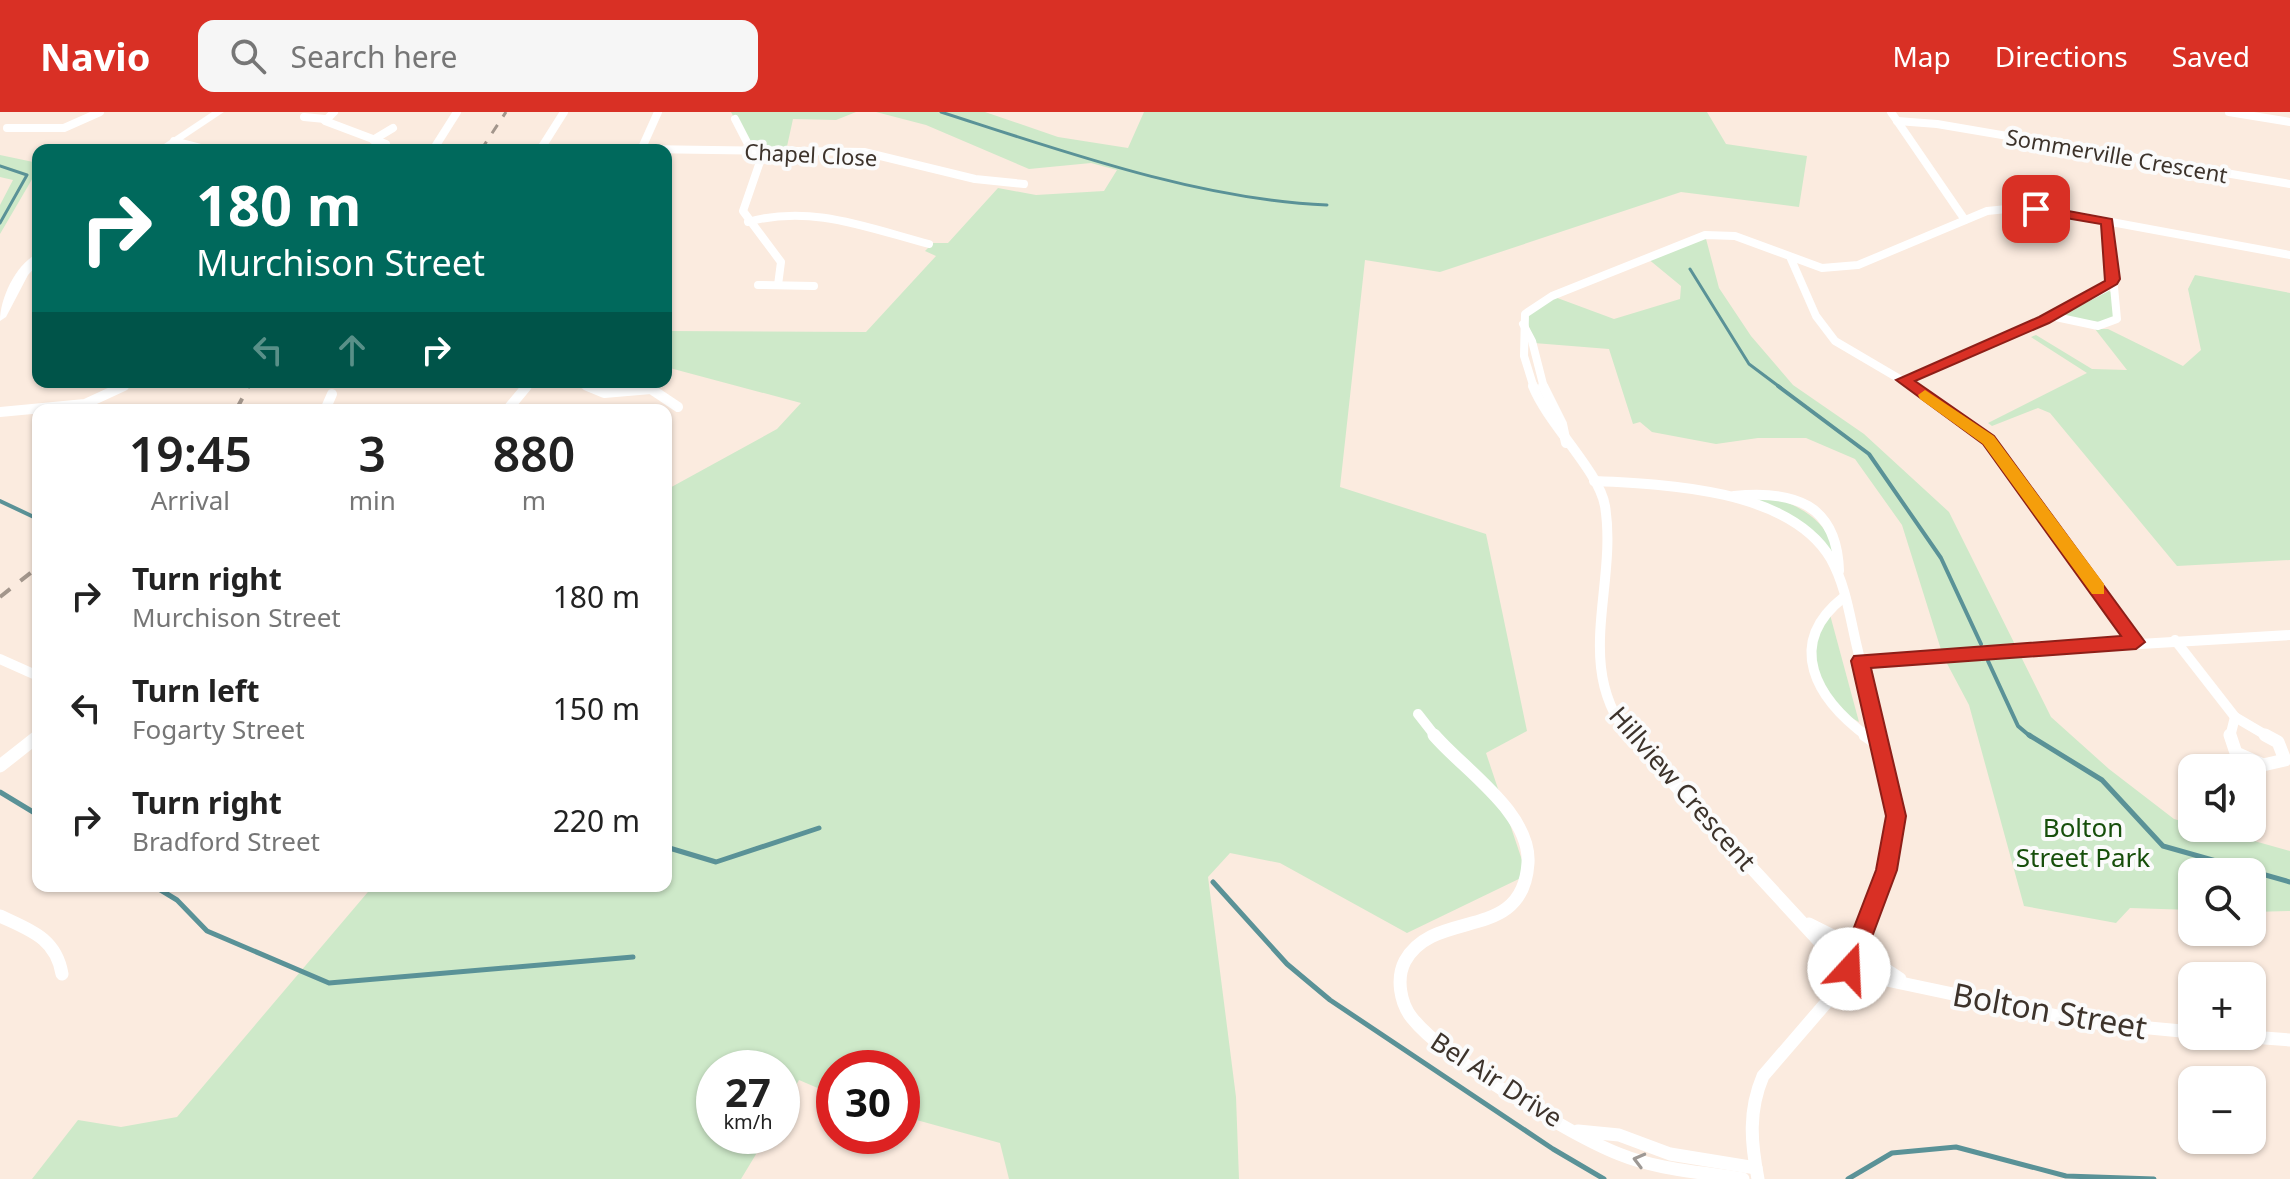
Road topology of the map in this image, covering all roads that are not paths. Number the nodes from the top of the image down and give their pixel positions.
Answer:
1 (100, 112) edge
2 (219, 112) edge
3 (334, 112) edge
4 (457, 112) edge
5 (564, 112) edge
6 (658, 112) edge
7 (1891, 112) edge
8 (2229, 112) edge
9 (304, 117) dead end
10 (325, 119) junction
11 (735, 119) dead end
12 (1897, 121) junction
13 (2290, 122) edge
14 (7, 128) dead end
15 (393, 128) dead end
16 (373, 140) junction
17 (174, 141) junction
18 (169, 144) edge
19 (186, 144) edge
20 (386, 144) dead end
21 (437, 144) edge
22 (544, 144) edge
23 (644, 144) edge
24 (672, 149) edge
25 (751, 150) junction
26 (764, 150) junction
27 (1021, 170) dead end
28 (1011, 181) junction
29 (1024, 184) dead end
30 (2290, 184) edge
31 (1965, 220) junction
32 (748, 222) junction
33 (2108, 222) junction
34 (929, 244) dead end
35 (2290, 255) edge
36 (1791, 259) junction
37 (32, 264) edge
38 (2113, 279) junction
39 (758, 285) dead end
40 (778, 285) junction
41 (814, 286) dead end
42 (2051, 316) junction
43 (0, 317) edge
44 (1904, 380) junction
45 (123, 388) edge
46 (525, 388) edge
47 (588, 388) edge
48 (332, 394) dead end
49 (99, 404) edge
50 (328, 404) edge
51 (512, 404) edge
52 (678, 407) dead end
53 (32, 410) edge
54 (0, 412) edge
55 (1594, 481) junction
56 (1731, 497) junction
57 (1839, 572) junction
58 (1844, 597) junction
59 (2290, 635) edge
60 (2175, 640) junction
61 (2136, 642) junction
62 (0, 659) edge
63 (1860, 661) junction
64 (32, 673) edge
65 (1418, 714) dead end
66 (2235, 717) junction
67 (32, 741) edge
68 (1881, 746) junction
69 (0, 766) edge
70 (0, 916) edge
71 (1802, 920) junction
72 (1856, 949) junction
73 (1849, 969) junction
74 (62, 974) dead end
75 (1908, 983) junction
76 (2178, 1031) edge
77 (2266, 1038) edge
78 (2290, 1040) edge
79 (1578, 1131) junction
80 (1757, 1173) edge
81 (1743, 1179) edge

1 - 14 street
2 - 17 street
3 - 10 street
4 - 21 street
5 - 22 street
6 - 23 street
7 - 12 street
8 - 13 street
9 - 10 street
10 - 16 street
11 - 25 street
12 - 30 street, Sommerville Crescent
12 - 31 street
15 - 16 street
16 - 20 street
17 - 18 street
17 - 19 street
24 - 25 street, Chapel Close
25 - 26 street, Chapel Close
26 - 28 street, Chapel Close
26 - 32 street
27 - 28 street
28 - 29 street, Chapel Close
31 - 33 street, Hillview Crescent
31 - 36 street, Hillview Crescent
32 - 34 street
32 - 40 street
33 - 35 street, Hillview Crescent
33 - 38 street
36 - 44 street
36 - 55 street, Hillview Crescent
37 - 43 street
38 - 42 street
38 - 42 street
39 - 40 street
40 - 41 street
42 - 44 street
44 - 61 street
45 - 49 street
46 - 51 street
47 - 52 street
48 - 50 street
53 - 54 street
55 - 56 street
55 - 71 street, Hillview Crescent
56 - 57 street
56 - 57 street
57 - 58 street
58 - 63 street
58 - 68 street
59 - 60 street
60 - 61 street
60 - 66 street
61 - 63 street
62 - 64 street
63 - 68 street
65 - 79 street, Bel Air Drive
66 - 66 street
67 - 69 street
68 - 72 street
70 - 74 street
71 - 72 street, Hillview Crescent
71 - 73 street, Hillview Crescent
72 - 73 street
72 - 75 street, Bolton Street
73 - 75 street, Bolton Street
73 - 80 street
75 - 76 street, Bolton Street
77 - 78 street
79 - 80 street, Bel Air Drive
81 -> 79 street, Bel Air Drive

